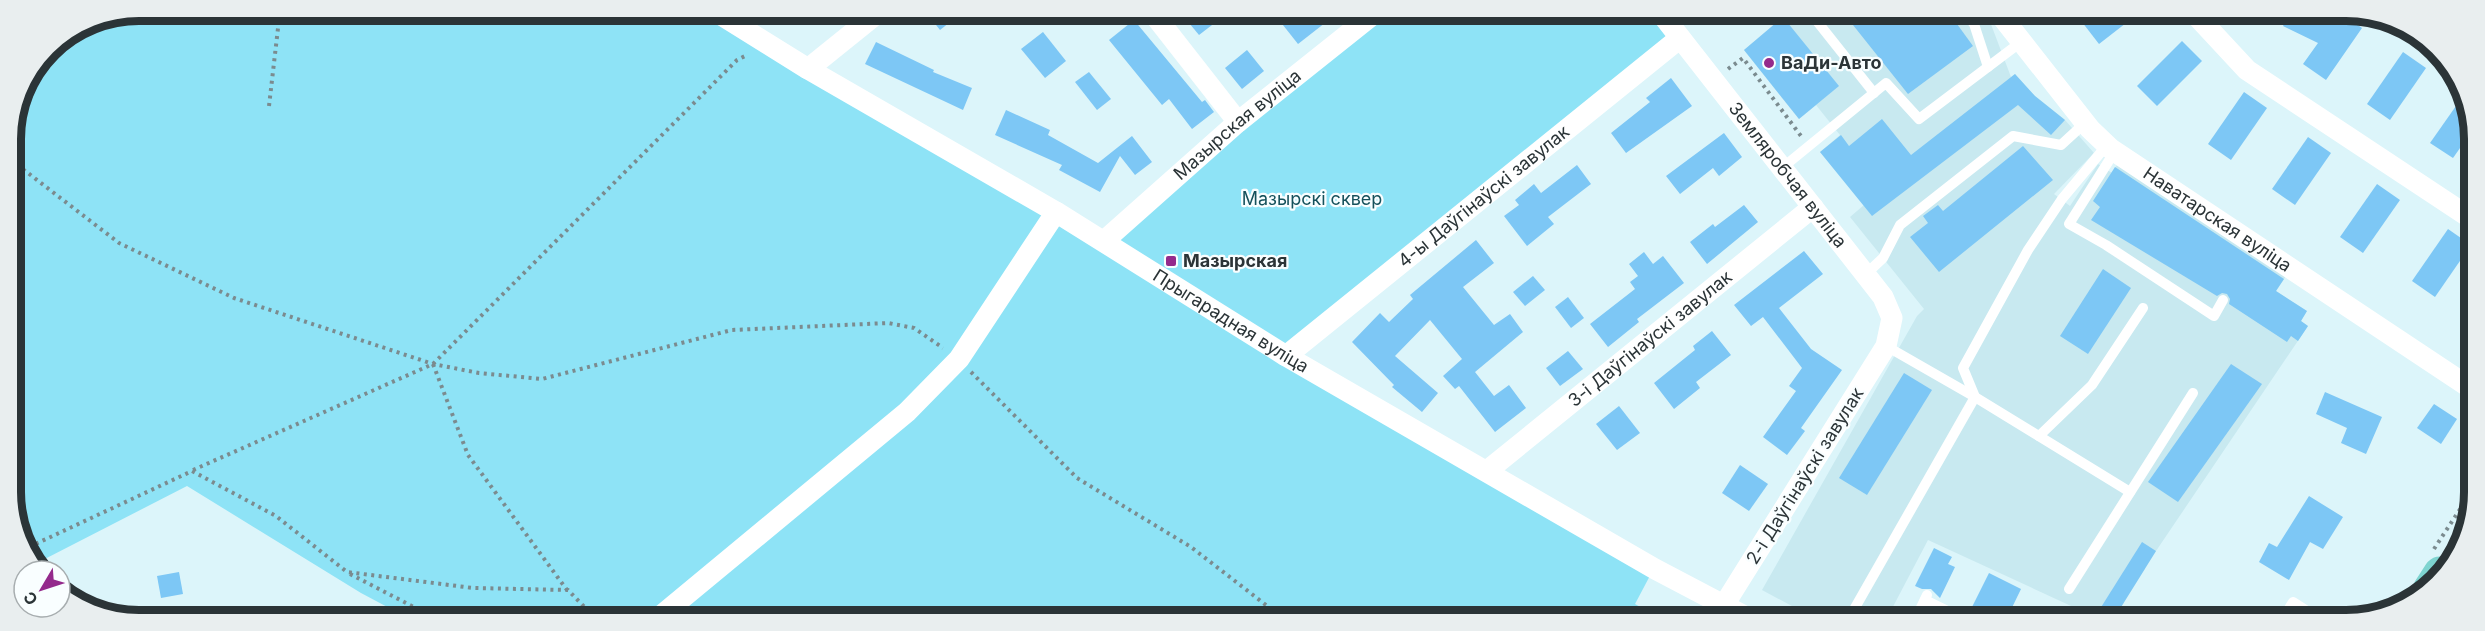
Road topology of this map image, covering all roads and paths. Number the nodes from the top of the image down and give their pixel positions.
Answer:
1 (279, 21) edge
2 (731, 21) edge
3 (868, 21) edge
4 (1159, 21) edge
5 (1365, 21) edge
6 (1667, 21) edge
7 (1817, 21) edge
8 (1972, 21) edge
9 (2005, 21) edge
10 (2201, 21) edge
11 (1680, 38) junction
12 (2022, 42) junction
13 (770, 46) junction
14 (1988, 67) junction
15 (808, 69) junction
16 (1722, 75) dead end
17 (1874, 93) junction
18 (268, 106) dead end
19 (1238, 122) junction
20 (2085, 123) junction
21 (1809, 146) junction
22 (2111, 148) junction
23 (21, 168) edge
24 (1782, 168) junction
25 (1813, 207) junction
26 (1056, 212) junction
27 (2464, 214) edge
28 (1104, 241) junction
29 (1866, 274) junction
30 (2223, 300) dead end
31 (2143, 308) dead end
32 (1886, 346) junction
33 (1286, 356) junction
34 (959, 359) junction
35 (433, 364) junction
36 (2464, 384) edge
37 (2193, 393) dead end
38 (1975, 397) junction
39 (2039, 436) junction
40 (192, 471) junction
41 (1487, 471) junction
42 (2130, 492) junction
43 (34, 545) edge
44 (347, 572) junction
45 (2069, 589) dead end
46 (567, 590) junction
47 (1724, 605) junction
48 (420, 610) edge
49 (587, 610) edge
50 (667, 610) edge
51 (1272, 610) edge
52 (1733, 610) edge
53 (1854, 610) edge
54 (1920, 610) edge
55 (1949, 610) edge
56 (2288, 610) edge
57 (2305, 610) edge

1 - 18 path
2 - 13 street, Прыгарадная вуліца
3 - 15 street
4 - 19 street
5 - 19 street, Мазырская вуліца
6 - 11 street, Земляробчая вуліца
7 - 17 lane
8 - 14 lane
9 - 12 street, Наватарская вуліца
10 - 27 street
11 - 24 street, Земляробчая вуліца
11 - 33 street, 4-ы Даўгінаўскі завулак
12 - 14 lane
12 - 20 street, Наватарская вуліца
13 - 15 street, Прыгарадная вуліца
13 - 35 path
14 - 17 lane
15 - 26 street, Прыгарадная вуліца
16 - 21 path
17 - 21 lane
19 - 28 street, Мазырская вуліца
20 - 22 street, Наватарская вуліца
20 - 29 lane
21 - 24 lane
22 - 30 lane
22 - 36 street, Наватарская вуліца
22 - 38 lane
23 - 35 path
24 - 25 street, Земляробчая вуліца
25 - 29 street, Земляробчая вуліца
25 - 41 street, 3-і Даўгінаўскі завулак
26 - 28 street, Прыгарадная вуліца
26 - 34 street
28 - 33 street, Прыгарадная вуліца
29 - 32 street, Земляробчая вуліца
31 - 39 lane
32 - 38 lane
32 - 47 street, 2-і Даўгінаўскі завулак
33 - 41 street, Прыгарадная вуліца
34 - 35 path
34 - 50 street
34 - 51 path
35 - 40 path
35 - 46 path
37 - 42 lane
38 - 39 lane
38 - 53 lane
39 - 42 lane
40 - 43 path
40 - 44 path
41 - 47 street, Прыгарадная вуліца
42 - 45 lane
44 - 46 path
44 - 48 path
46 - 49 path
47 - 52 street, Прыгарадная вуліца
54 - 55 lane
56 - 57 lane

